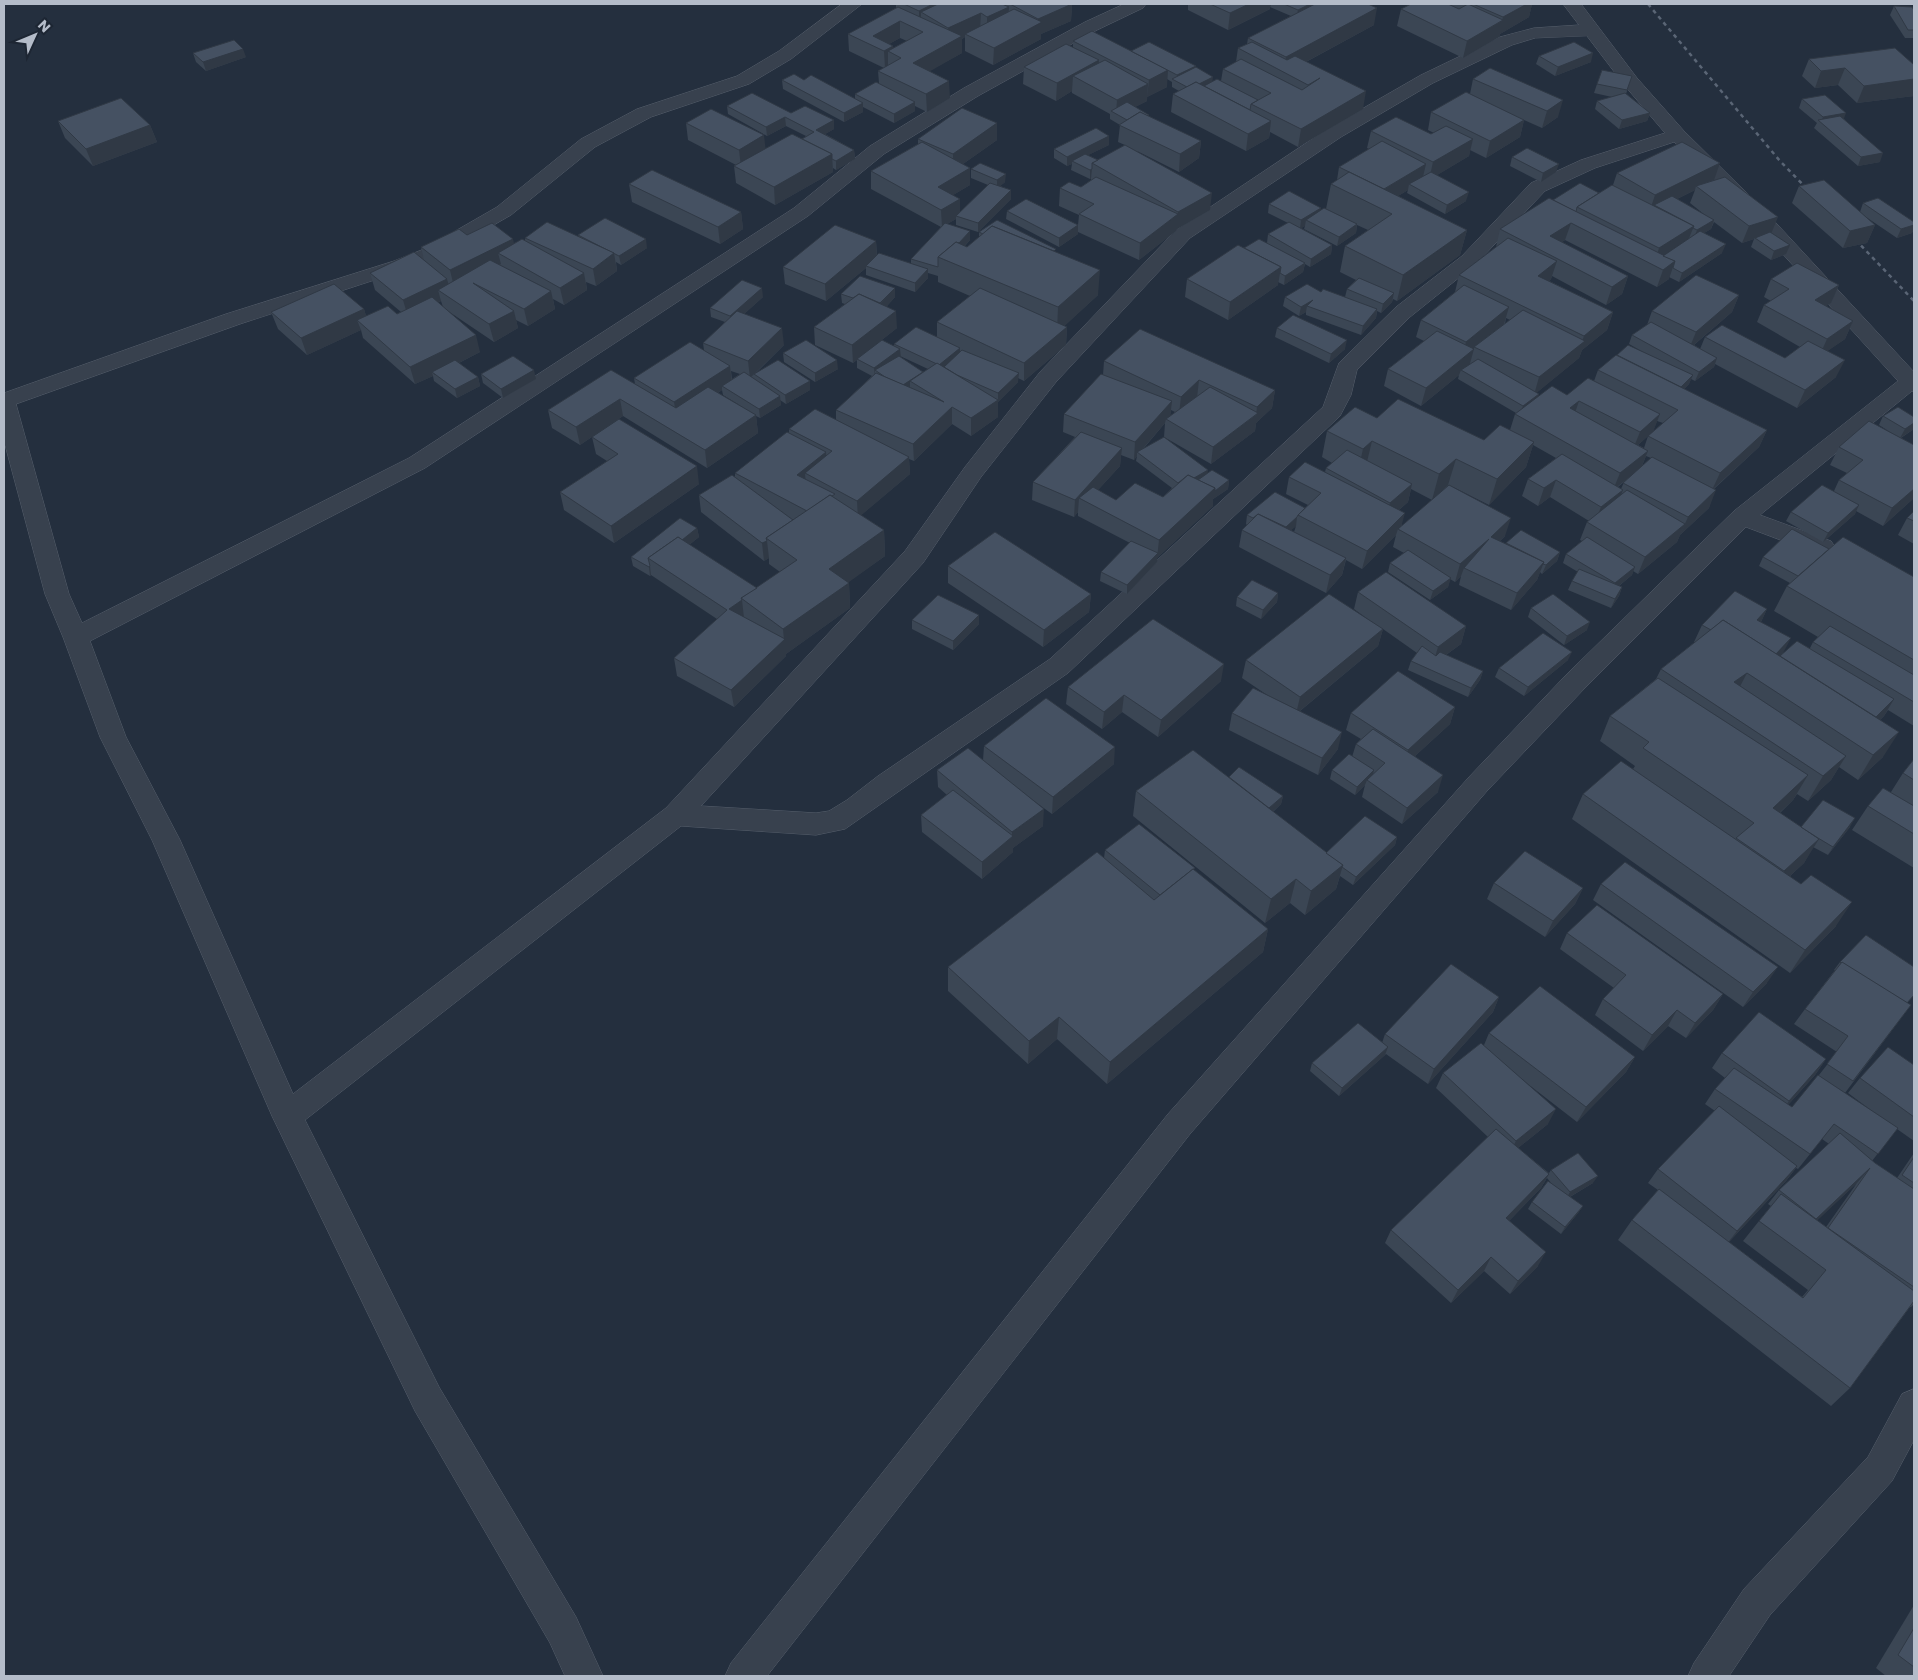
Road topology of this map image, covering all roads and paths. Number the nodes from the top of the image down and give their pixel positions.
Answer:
1 (1137, 4) edge
2 (1572, 4) edge
3 (837, 9) edge
4 (1592, 30) junction
5 (1677, 135) junction
6 (1913, 383) edge
7 (4, 401) edge
8 (1742, 517) junction
9 (1840, 554) edge
10 (76, 637) junction
11 (676, 815) junction
12 (287, 1116) junction
13 (1914, 1406) edge
14 (584, 1676) edge
15 (744, 1676) edge
16 (1707, 1676) edge

1 - 10 street
2 - 4 street
3 - 7 street
4 - 5 street
4 - 11 street
5 - 6 street
5 - 11 street
6 - 8 street
7 - 10 street
8 - 9 street
8 - 15 street
10 - 12 street
11 - 12 street
12 - 14 street
13 - 16 street

